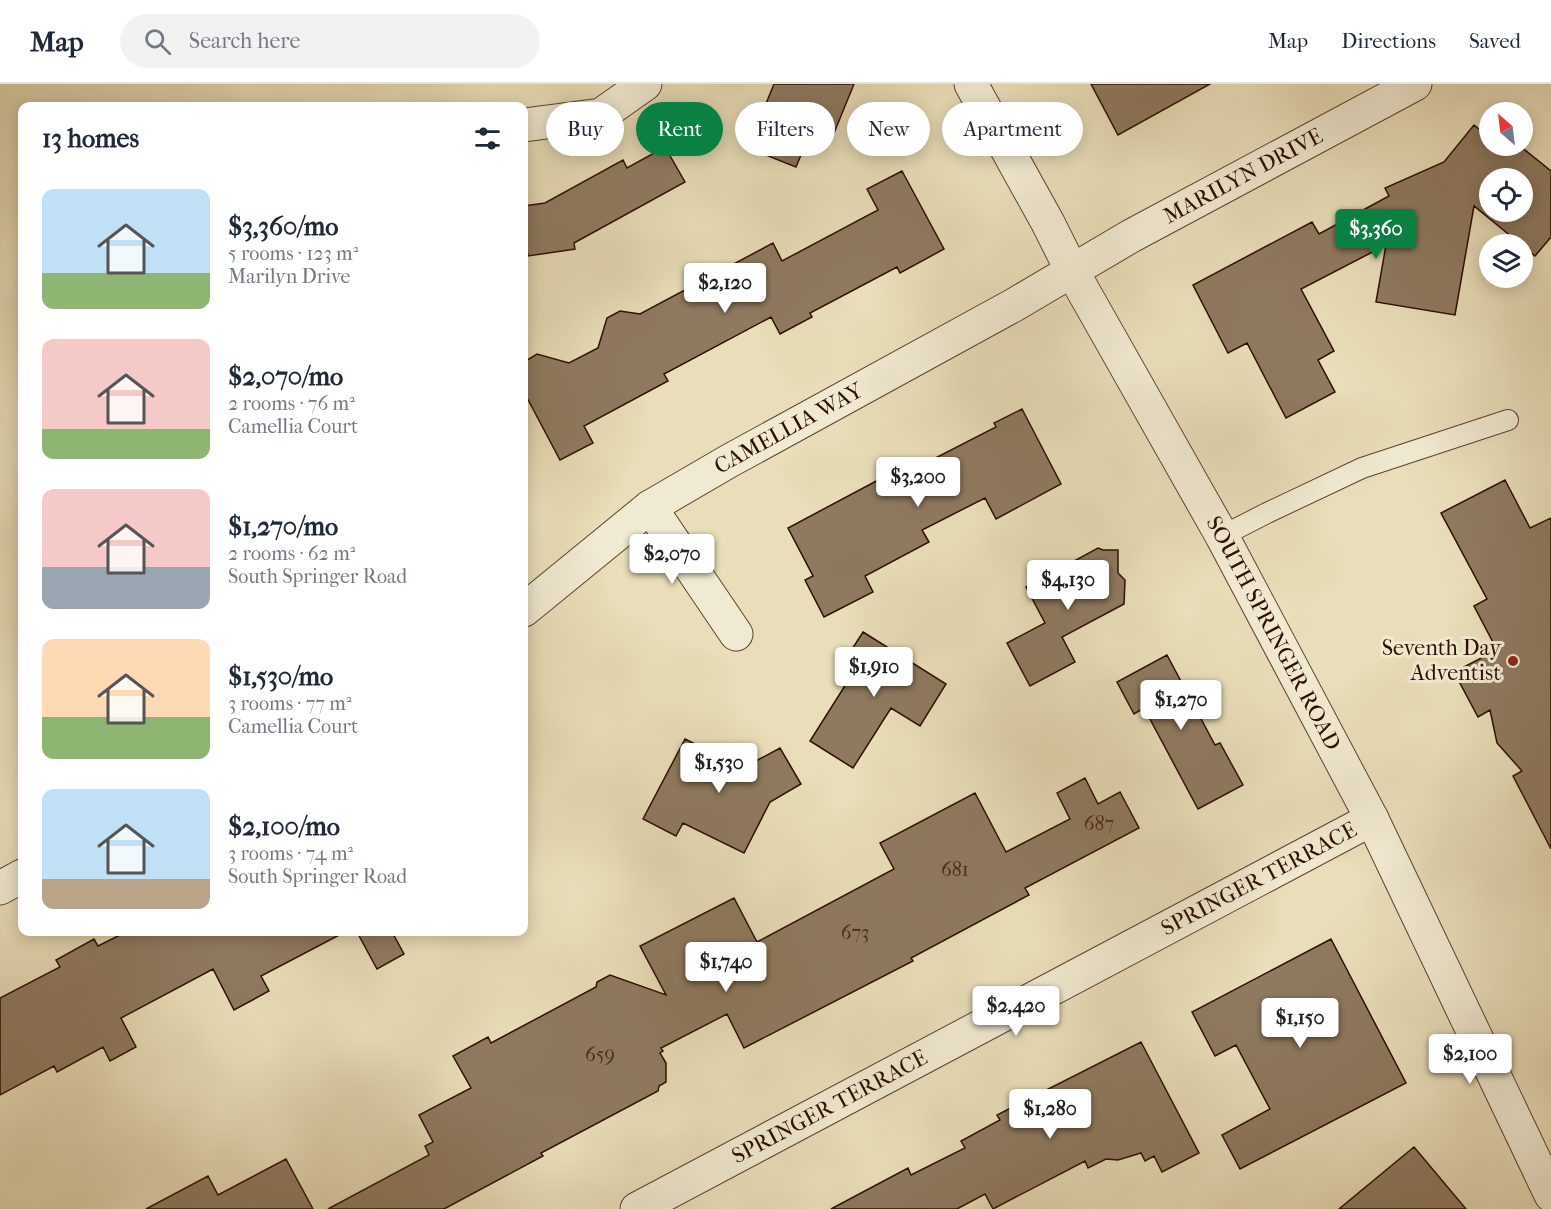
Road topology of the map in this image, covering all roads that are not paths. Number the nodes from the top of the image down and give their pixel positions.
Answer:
1 (645, 84) edge
2 (971, 84) edge
3 (1414, 84) edge
4 (528, 124) edge
5 (1072, 271) junction
6 (1508, 420) dead end
7 (650, 507) junction
8 (1222, 536) junction
9 (528, 607) edge
10 (736, 634) dead end
11 (1372, 819) junction
12 (18, 878) edge
13 (0, 888) edge
14 (1551, 1195) edge
15 (637, 1209) edge

1 - 4 street
2 - 5 street, SOUTH SPRINGER ROAD
3 - 5 street, MARILYN DRIVE
5 - 7 street, CAMELLIA WAY
5 - 8 street, SOUTH SPRINGER ROAD
6 - 8 lane
7 - 9 street, CAMELLIA WAY
7 - 10 street
8 - 11 street, SOUTH SPRINGER ROAD
11 - 14 street, SOUTH SPRINGER ROAD
11 - 15 street, SPRINGER TERRACE
12 - 13 street

